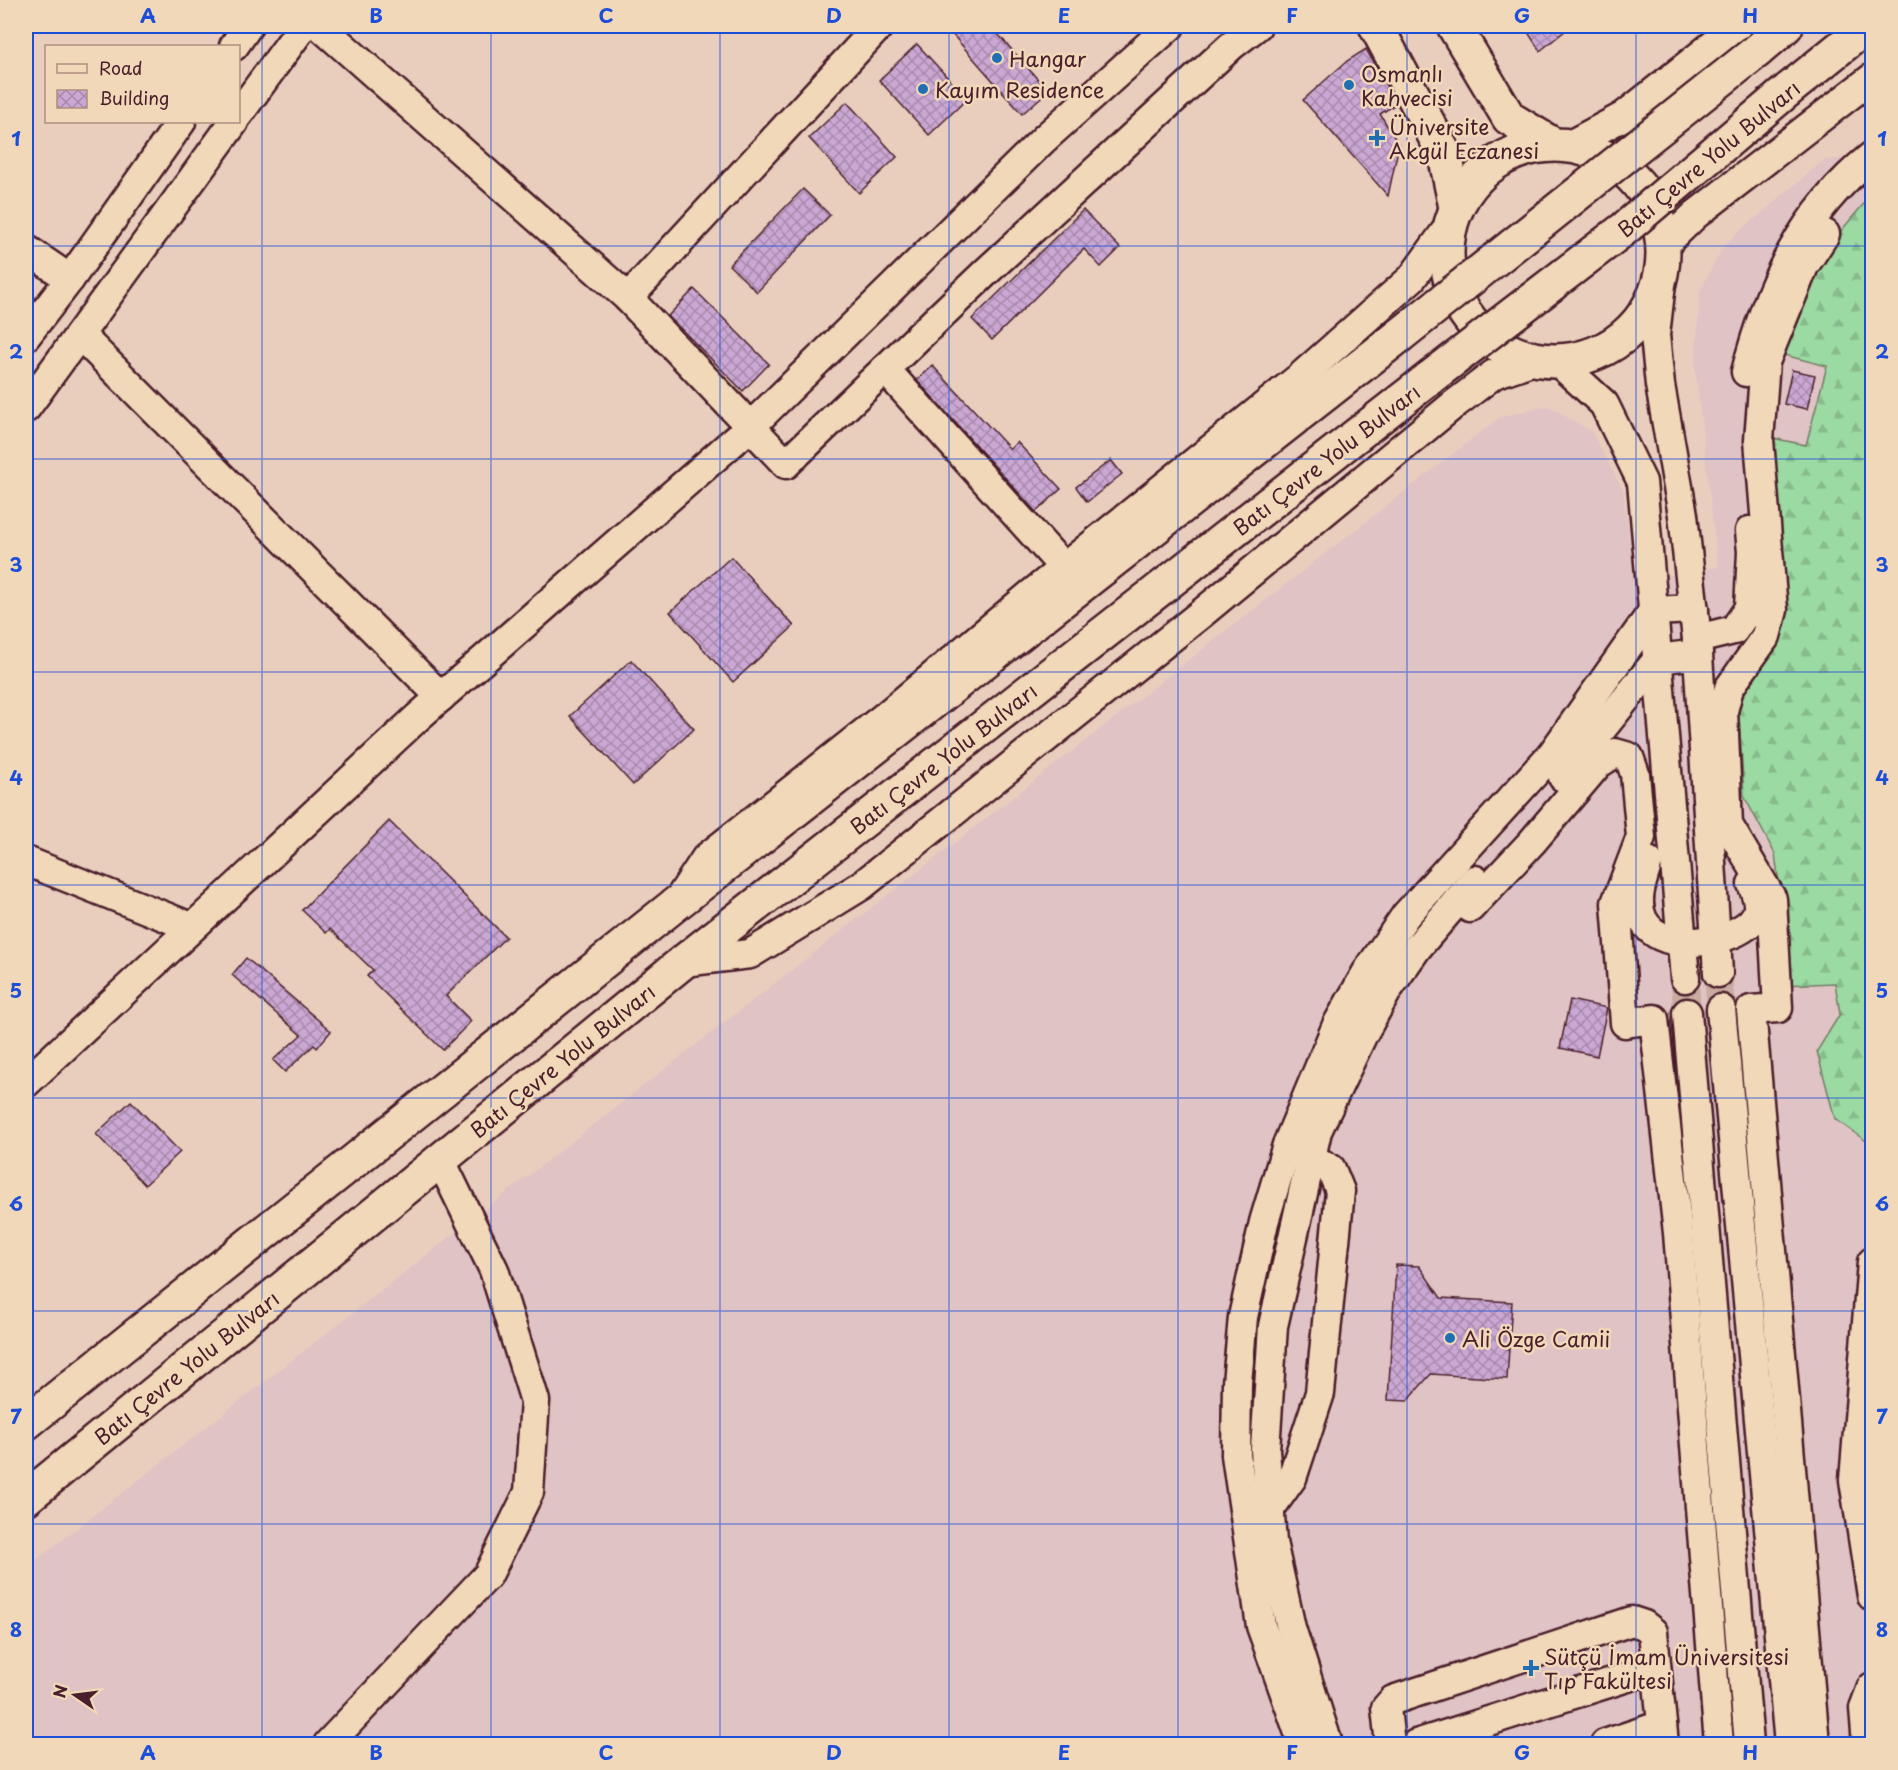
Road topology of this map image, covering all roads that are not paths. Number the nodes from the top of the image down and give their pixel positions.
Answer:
1 (248, 26) edge
2 (303, 26) edge
3 (320, 26) edge
4 (879, 26) edge
5 (1170, 26) edge
6 (1257, 26) edge
7 (1376, 26) edge
8 (1454, 26) edge
9 (1737, 26) edge
10 (1786, 26) edge
11 (1867, 26) edge
12 (235, 45) edge
13 (1872, 78) edge
14 (240, 112) edge
15 (180, 123) edge
16 (233, 123) edge
17 (1561, 144) junction
18 (1872, 156) edge
19 (1453, 216) junction
20 (1825, 234) dead end
21 (26, 249) edge
22 (1663, 256) junction
23 (70, 279) junction
24 (628, 298) junction
25 (80, 335) junction
26 (26, 336) edge
27 (1545, 361) junction
28 (885, 369) junction
29 (26, 408) edge
30 (751, 426) junction
31 (1064, 568) junction
32 (1694, 609) junction
33 (1653, 611) junction
34 (1698, 646) junction
35 (1658, 659) junction
36 (441, 697) junction
37 (1670, 806) junction
38 (1707, 808) junction
39 (26, 861) edge
40 (677, 903) junction
41 (1470, 908) dead end
42 (191, 927) junction
43 (1716, 938) junction
44 (1682, 943) junction
45 (683, 962) junction
46 (1718, 973) tunnel mouth
47 (1685, 978) tunnel mouth
48 (1721, 1009) tunnel mouth
49 (1687, 1013) tunnel mouth
50 (26, 1083) edge
51 (1299, 1151) junction
52 (440, 1159) junction
53 (1872, 1262) edge
54 (26, 1423) edge
55 (26, 1498) edge
56 (1270, 1509) junction
57 (1872, 1596) edge
58 (1656, 1668) junction
59 (1872, 1688) edge
60 (1663, 1735) edge
61 (328, 1744) edge
62 (1304, 1744) edge
63 (1328, 1744) edge
64 (1390, 1744) edge
65 (1416, 1744) edge
66 (1605, 1744) edge
67 (1719, 1744) edge
68 (1749, 1744) edge
69 (1790, 1744) edge
70 (1815, 1744) edge
71 (1867, 1744) edge

1 - 12 street
2 - 14 street
3 - 24 street
4 - 24 street
5 - 30 street
6 - 28 street
7 - 19 main road
8 - 17 main road
9 - 17 street
10 - 40 main road, bridge
11 - 45 main road, Batı Çevre Yolu Bulvarı, bridge
13 - 22 street
15 - 23 street
16 - 25 street
17 - 19 main road
17 - 22 main road
18 - 34 street
19 - 27 main road
19 - 31 street
20 - 70 street
21 - 23 street
22 - 27 main road
22 - 32 street
23 - 26 street
24 - 30 street
25 - 29 street
25 - 36 street
27 - 33 street
27 - 45 street
28 - 30 street
28 - 31 street
30 - 36 street
31 - 40 street
32 - 33 street
32 - 34 street
33 - 35 street
33 - 51 street
34 - 35 street
34 - 38 street
35 - 37 street
35 - 51 street
36 - 42 street
37 - 44 street
37 - 44 street
38 - 43 street
38 - 43 street
39 - 42 street
40 - 54 main road
41 - 67 street
42 - 50 street
43 - 44 street
43 - 46 street
44 - 47 street
45 - 52 main road, Batı Çevre Yolu Bulvarı
48 - 69 street
49 - 68 street
51 - 56 street
51 - 56 street
51 - 62 street
52 - 55 main road, Batı Çevre Yolu Bulvarı
52 - 61 street
53 - 57 street
56 - 63 street
58 - 60 street
58 - 64 street
58 - 65 street
59 - 71 street
60 - 66 street

